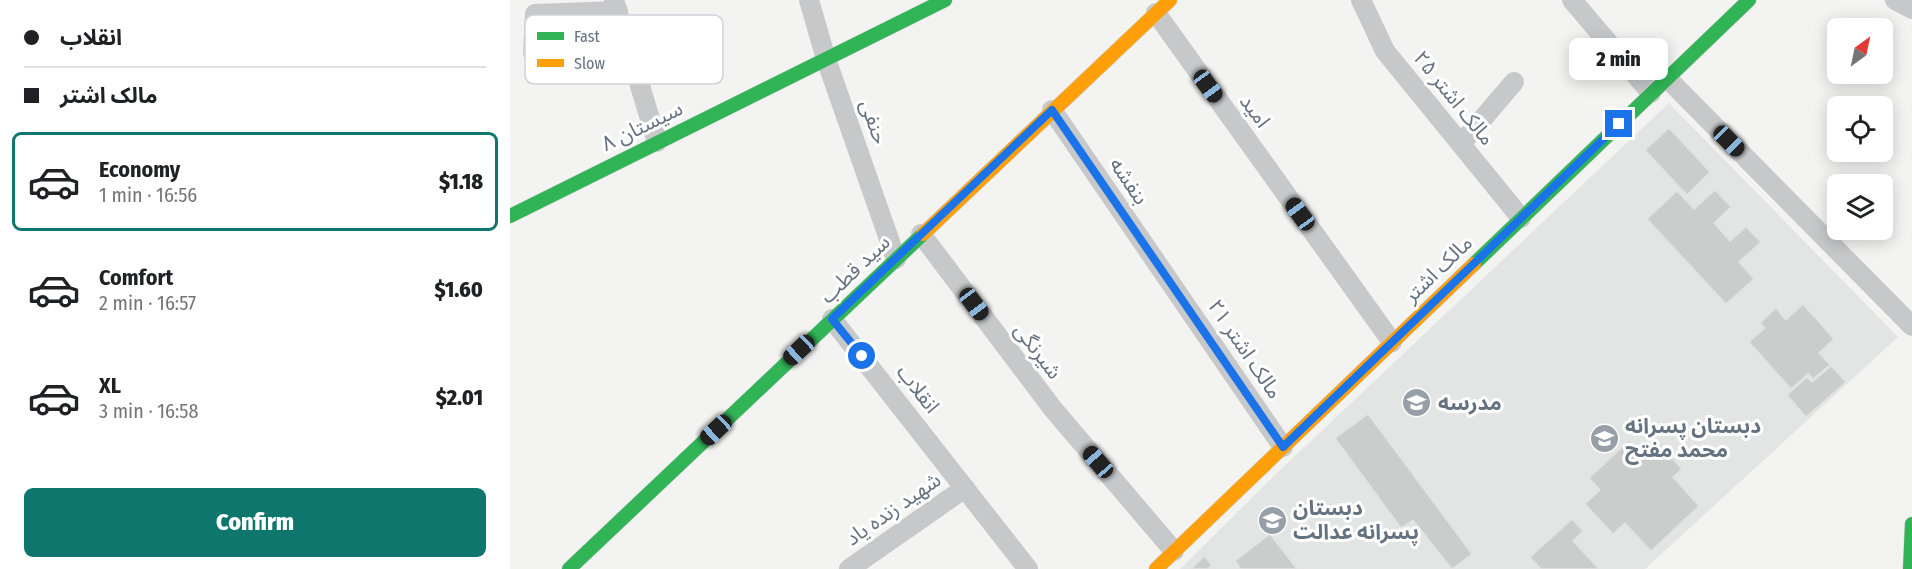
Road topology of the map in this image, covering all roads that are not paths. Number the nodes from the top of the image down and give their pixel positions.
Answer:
1 (808, 0) edge
2 (945, 0) edge
3 (1362, 0) edge
4 (1572, 0) edge
5 (1749, 0) edge
6 (1895, 0) edge
7 (616, 6) edge
8 (1163, 7) edge
9 (1912, 9) edge
10 (535, 15) edge
11 (826, 59) junction
12 (1667, 78) junction
13 (1514, 82) dead end
14 (640, 84) edge
15 (1651, 93) junction
16 (1052, 110) junction
17 (657, 142) junction
18 (1461, 144) junction
19 (510, 216) edge
20 (1521, 218) junction
21 (921, 234) junction
22 (896, 259) junction
23 (1167, 278) joint
24 (832, 319) junction
25 (1912, 326) edge
26 (1392, 342) junction
27 (1283, 447) junction
28 (965, 488) junction
29 (1912, 524) edge
30 (1174, 551) junction
31 (569, 569) edge
32 (849, 569) edge
33 (1028, 569) edge
34 (1156, 569) edge
35 (1910, 569) edge

1 - 11 street, حنفی
2 - 11 street, سیستان ۸
3 - 18 street, مالک اشتر ۲۵
4 - 15 street
5 - 12 street, مالک اشتر
6 - 9 street
7 - 10 street
8 - 16 street, سید قطب
8 - 26 street, امید
11 - 17 street, سیستان ۸
11 - 22 street, حنفی
12 - 15 street, مالک اشتر
12 - 25 street
13 - 18 street
14 - 17 street
15 - 20 street, مالک اشتر
16 - 21 street, سید قطب
16 - 23 street, بنفشه
17 - 19 street, سیستان ۸
18 - 20 street, مالک اشتر ۲۵
20 - 26 street, مالک اشتر
21 - 22 street, سید قطب
21 - 30 street, شیرنگی
22 - 24 street, سید قطب
23 - 27 street, مالک اشتر ۲۱
24 - 28 street, انقلاب
24 - 31 street, سید قطب
26 - 27 street, مالک اشتر
27 - 30 street, مالک اشتر
28 - 32 street, شهید زنده یاد
28 - 33 street, انقلاب
29 - 35 street
30 - 34 street, مالک اشتر

